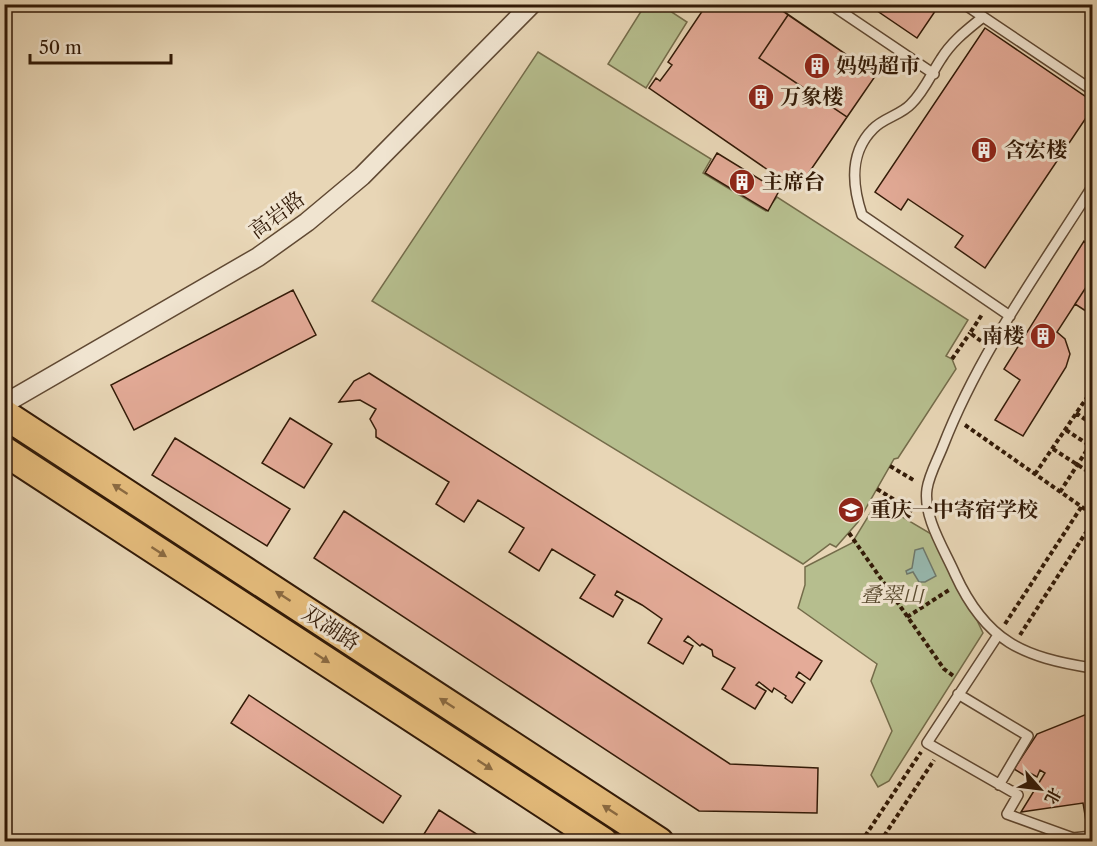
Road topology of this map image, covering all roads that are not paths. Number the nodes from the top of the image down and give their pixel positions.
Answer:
1 (532, 4) edge
2 (830, 4) edge
3 (964, 4) edge
4 (983, 17) junction
5 (934, 74) junction
6 (1092, 90) edge
7 (1092, 187) edge
8 (1010, 316) junction
9 (4, 404) edge
10 (4, 414) edge
11 (4, 451) edge
12 (998, 635) junction
13 (1092, 668) edge
14 (958, 694) junction
15 (999, 785) junction
16 (1092, 836) edge
17 (603, 842) edge
18 (659, 842) edge

1 - 9 street, 高岩路
2 - 5 lane
3 - 4 lane
4 - 5 lane
4 - 6 lane
5 - 8 lane
7 - 8 lane
8 - 12 lane
18 -> 10 main road, 双湖路
11 -> 17 main road, 双湖路
12 - 13 lane
12 - 14 lane
14 - 15 lane
14 - 15 lane
15 - 16 lane

